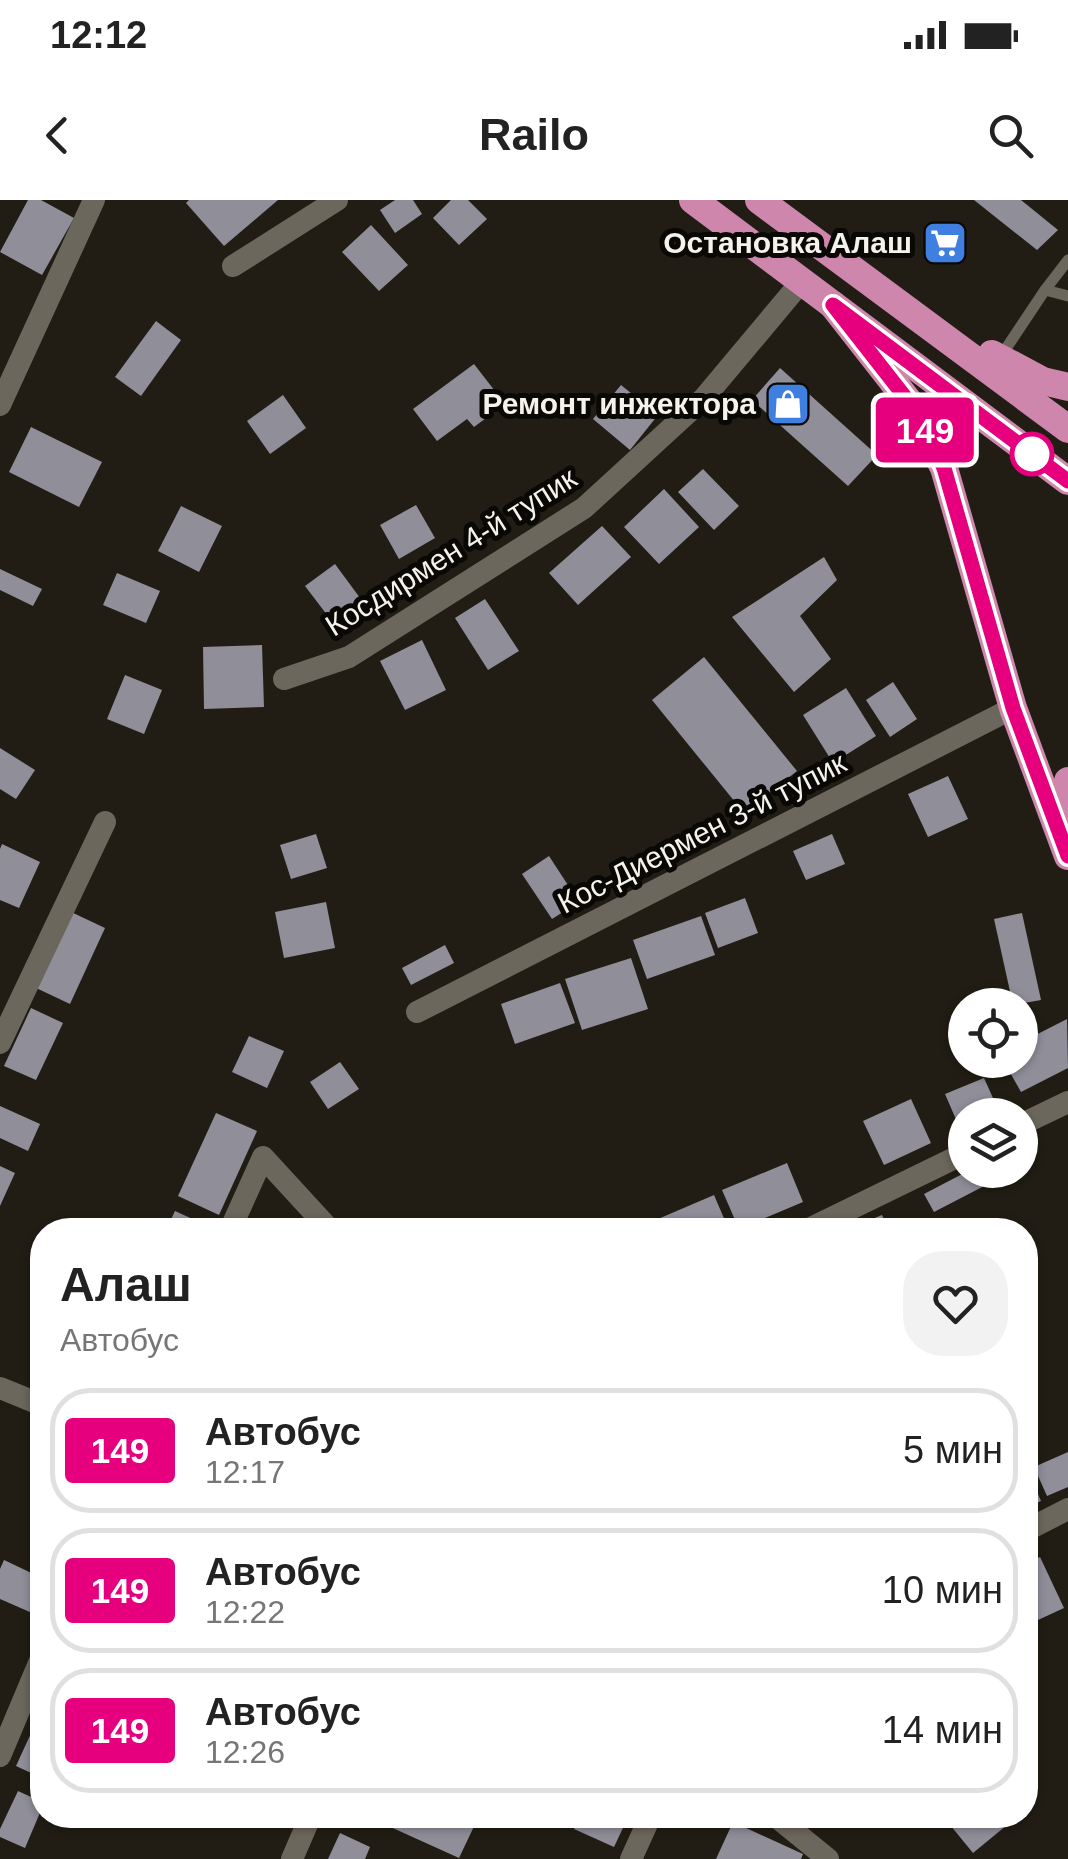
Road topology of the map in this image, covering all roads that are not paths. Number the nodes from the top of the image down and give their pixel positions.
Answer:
1 (94, 200) edge
2 (337, 200) edge
3 (693, 200) edge
4 (759, 200) edge
5 (1068, 260) edge
6 (233, 266) dead end
7 (802, 281) junction
8 (1046, 290) junction
9 (887, 294) junction
10 (1068, 296) edge
11 (833, 305) junction
12 (999, 359) junction
13 (1068, 387) edge
14 (0, 405) edge
15 (1068, 428) edge
16 (1068, 481) edge
17 (284, 679) dead end
18 (1013, 708) junction
19 (1068, 781) edge
20 (1068, 807) edge
21 (105, 822) dead end
22 (1068, 856) edge
23 (417, 1012) dead end
24 (0, 1043) edge
25 (1068, 1102) edge
26 (1038, 1117) edge
27 (948, 1160) edge
28 (236, 1218) edge
29 (319, 1218) edge
30 (831, 1218) edge
31 (0, 1388) edge
32 (30, 1400) edge
33 (1068, 1508) edge
34 (1038, 1524) edge
35 (30, 1685) edge
36 (0, 1756) edge
37 (305, 1828) edge
38 (645, 1828) edge
39 (790, 1828) edge
40 (292, 1859) edge
41 (631, 1859) edge
42 (828, 1859) edge

1 - 14 street
2 - 6 street
3 - 7 highway
4 - 9 highway
5 - 8 lane
7 - 11 highway
7 - 17 street, Косдирмен 4-й тупик
8 - 10 lane
8 - 12 lane
9 - 12 highway
9 - 15 highway
11 - 16 highway
11 - 18 highway
12 - 13 highway
18 - 22 highway
18 - 23 street, Кос-Диермен 3-й тупик
19 - 20 highway
21 - 24 street
25 - 26 street
27 - 30 street
28 - 29 street
31 - 32 street
33 - 34 street
35 - 36 street
37 - 40 street
38 - 41 street
39 - 42 street

